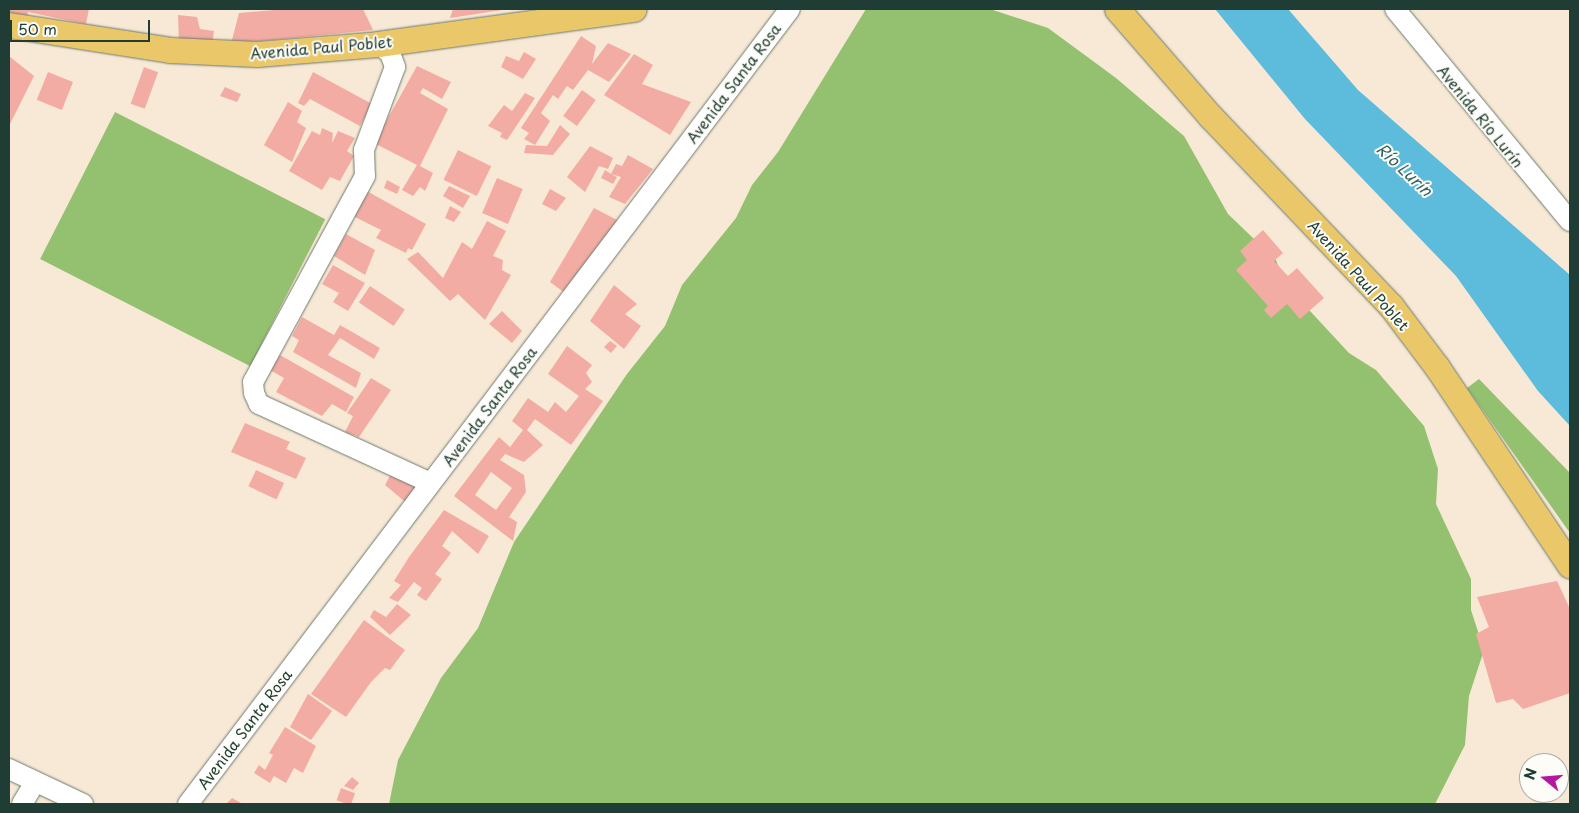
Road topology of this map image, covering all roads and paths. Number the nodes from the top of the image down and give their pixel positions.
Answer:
1 (634, 9) edge
2 (790, 9) edge
3 (1117, 9) edge
4 (1395, 9) edge
5 (9, 25) edge
6 (378, 44) junction
7 (1570, 221) edge
8 (431, 483) junction
9 (1570, 566) edge
10 (9, 769) edge
11 (35, 782) junction
12 (22, 804) edge
13 (83, 804) edge
14 (188, 804) edge

1 - 6 main road, Avenida Paul Poblet
2 - 8 street, Avenida Santa Rosa
3 - 9 main road, Avenida Paul Poblet
4 - 7 street, Avenida Río Lurín
5 - 6 main road, Avenida Paul Poblet
6 - 8 street
8 - 14 street, Avenida Santa Rosa
10 - 11 street
11 - 12 street
11 - 13 street

